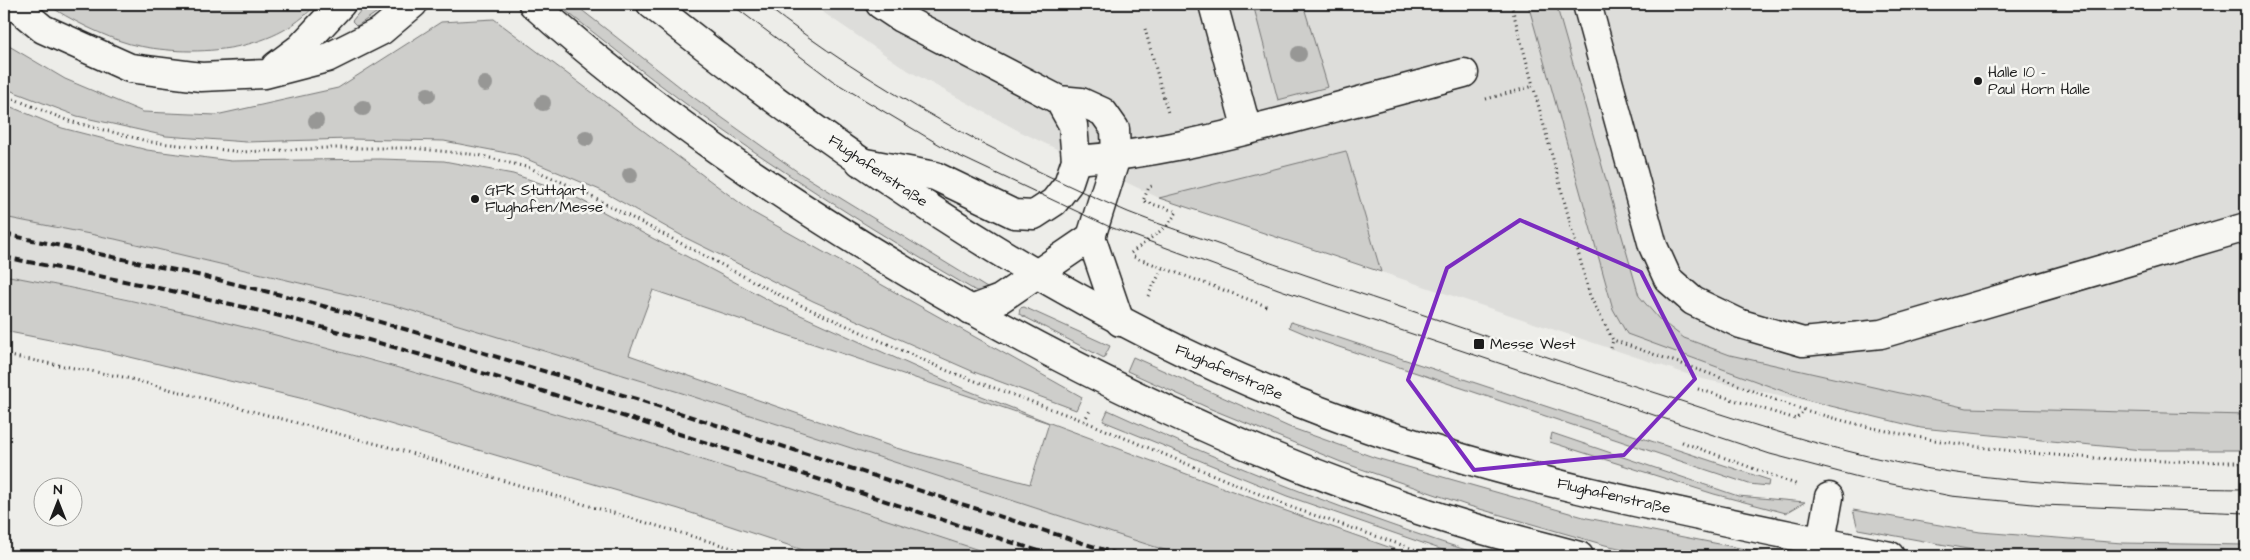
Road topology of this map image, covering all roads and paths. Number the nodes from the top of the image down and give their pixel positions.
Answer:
1 (13, 4) edge
2 (341, 4) edge
3 (413, 4) edge
4 (533, 4) edge
5 (651, 4) edge
6 (880, 4) edge
7 (1212, 4) edge
8 (1511, 4) edge
9 (1587, 4) edge
10 (1144, 29) dead end
11 (1464, 73) dead end
12 (265, 74) junction
13 (4, 95) edge
14 (1058, 100) junction
15 (1247, 130) junction
16 (1177, 146) junction
17 (1116, 157) junction
18 (1076, 160) junction
19 (860, 162) junction
20 (1158, 185) dead end
21 (2246, 227) edge
22 (1091, 237) junction
23 (1038, 275) junction
24 (1269, 307) dead end
25 (971, 310) junction
26 (1120, 322) junction
27 (1613, 340) junction
28 (1611, 348) dead end
29 (4, 355) edge
30 (1698, 388) dead end
31 (1804, 410) junction
32 (1682, 442) dead end
33 (2246, 462) edge
34 (1829, 497) joint
35 (1821, 541) junction
36 (759, 556) edge
37 (1434, 556) edge
38 (1579, 556) edge
39 (1890, 556) edge

1 - 12 main road
2 - 12 main road
3 - 12 main road
4 - 25 main road
5 - 19 main road, Flughafenstraße
6 - 14 main road
7 - 15 main road
8 - 27 path
9 - 21 main road
10 - 16 path
11 - 15 main road
13 - 37 path
14 - 17 main road
14 - 18 main road
15 - 16 main road
16 - 17 main road
17 - 18 main road
17 - 22 main road
18 - 19 main road
19 - 23 main road, Flughafenstraße
20 - 24 path
22 - 23 main road
22 - 26 main road
23 - 25 main road
23 - 26 main road, Flughafenstraße
25 - 38 main road
26 - 35 main road, Flughafenstraße
27 - 28 path
27 - 31 path
29 - 36 path
30 - 31 path
31 - 33 path
32 - 34 path
34 - 35 main road
35 - 39 main road, Flughafenstraße

